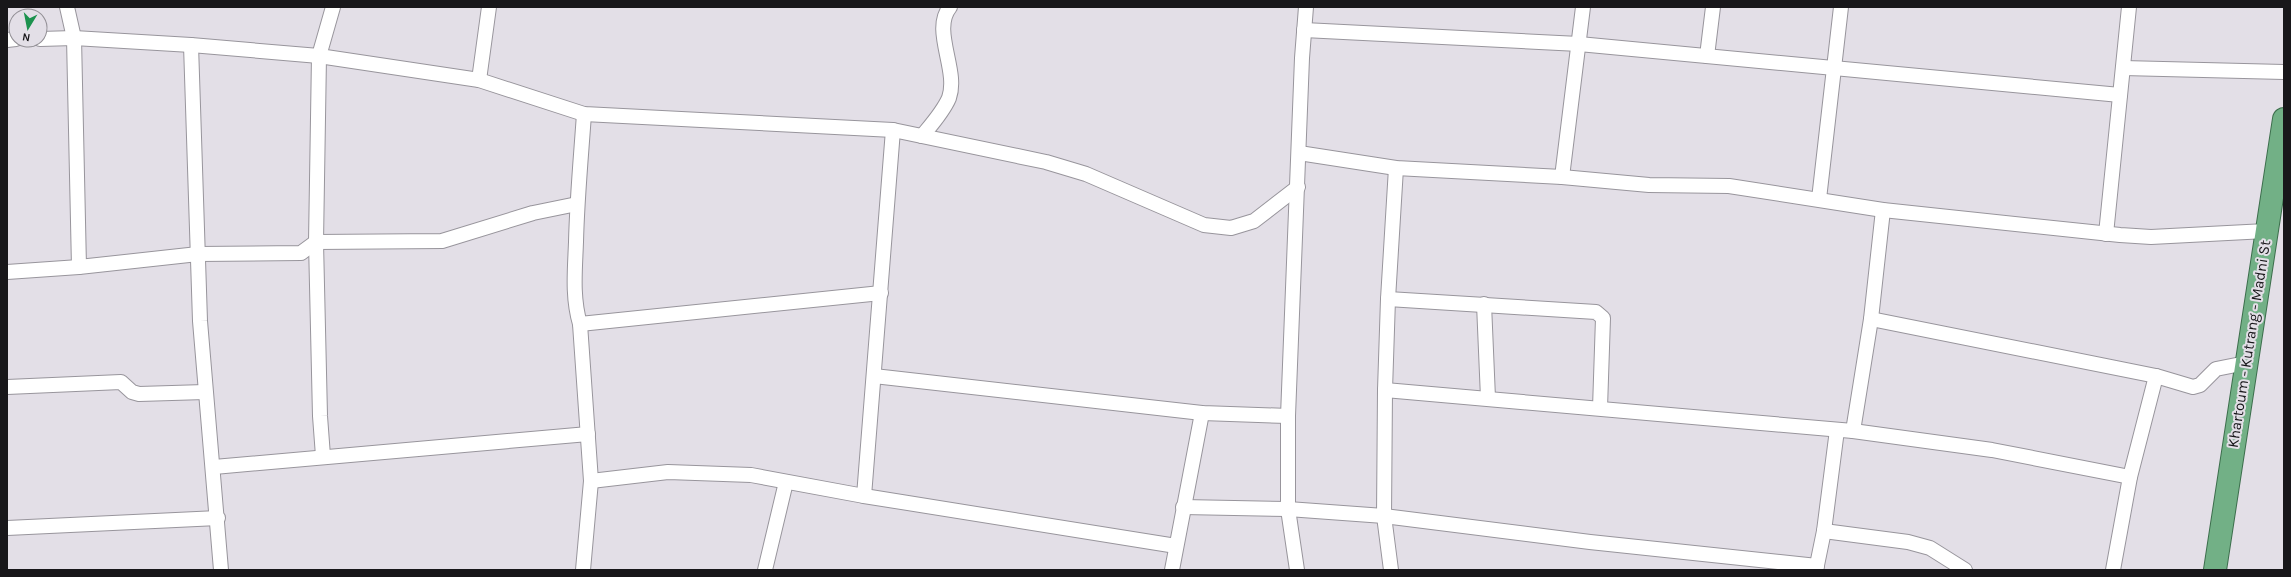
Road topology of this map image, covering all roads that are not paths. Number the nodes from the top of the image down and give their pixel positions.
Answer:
1 (67, 7) edge
2 (333, 7) edge
3 (489, 7) edge
4 (950, 7) edge
5 (1306, 7) edge
6 (1583, 7) edge
7 (1713, 7) edge
8 (1841, 7) edge
9 (2129, 7) edge
10 (1304, 30) junction
11 (74, 38) junction
12 (48, 39) edge
13 (1579, 44) junction
14 (192, 45) junction
15 (319, 56) junction
16 (1707, 56) junction
17 (1833, 68) junction
18 (2123, 68) junction
19 (2284, 72) edge
20 (479, 80) junction
21 (2120, 95) junction
22 (584, 114) junction
23 (2284, 119) edge
24 (893, 130) junction
25 (922, 136) junction
26 (1299, 153) junction
27 (1396, 168) junction
28 (1562, 177) junction
29 (1298, 187) junction
30 (1819, 199) junction
31 (577, 204) junction
32 (1883, 210) junction
33 (2266, 232) junction
34 (2106, 234) junction
35 (316, 242) junction
36 (198, 254) junction
37 (79, 267) junction
38 (7, 272) edge
39 (881, 294) junction
40 (1388, 299) junction
41 (1484, 304) junction
42 (1871, 319) junction
43 (580, 324) junction
44 (2246, 363) junction
45 (874, 376) junction
46 (2156, 376) junction
47 (7, 387) edge
48 (1385, 390) junction
49 (205, 392) junction
50 (1488, 398) junction
51 (1600, 408) junction
52 (1202, 413) junction
53 (1288, 416) junction
54 (1837, 430) junction
55 (1853, 431) junction
56 (588, 434) junction
57 (323, 456) junction
58 (214, 467) junction
59 (2130, 477) junction
60 (591, 481) junction
61 (786, 482) junction
62 (864, 496) junction
63 (1183, 507) junction
64 (1288, 509) junction
65 (1384, 516) junction
66 (218, 518) junction
67 (7, 528) edge
68 (1824, 531) junction
69 (1176, 546) junction
70 (1816, 568) edge
71 (221, 570) edge
72 (583, 570) edge
73 (765, 570) edge
74 (1172, 570) edge
75 (1296, 570) edge
76 (1391, 570) edge
77 (1965, 570) edge
78 (2113, 570) edge
79 (2214, 570) edge

1 - 11 street
2 - 15 street
3 - 20 street
4 - 25 street
5 - 10 street
6 - 13 street
7 - 16 street
8 - 17 street
9 - 18 street
10 - 13 street
10 - 26 street
11 - 12 street
11 - 14 street
11 - 37 street
13 - 16 street
13 - 28 street
14 - 15 street
14 - 36 street
15 - 20 street
15 - 35 street
16 - 17 street
17 - 21 street
17 - 30 street
18 - 19 street
18 - 21 street
20 - 22 street
21 - 34 street
22 - 24 street
22 - 31 street
23 - 33 highway, Khartoum - Kutrang - Madni St
24 - 25 street
24 - 39 street
25 - 29 street
26 - 27 street
26 - 29 street
27 - 28 street
27 - 40 street
28 - 30 street
29 - 53 street
30 - 32 street
31 - 35 street
31 - 43 street
32 - 34 street
32 - 42 street
33 - 34 street
33 - 44 highway, Khartoum - Kutrang - Madni St
35 - 36 street
35 - 57 street
36 - 37 street
36 - 49 street
37 - 38 street
39 - 43 street
39 - 45 street
40 - 41 street
40 - 48 street
41 - 50 street
41 - 51 street
42 - 46 street
42 - 55 street
43 - 56 street
44 - 46 street
44 - 79 highway, Khartoum - Kutrang - Madni St
45 - 52 street
45 - 62 street
46 - 59 street
47 - 49 street
48 - 50 street
48 - 65 street
49 - 58 street
50 - 51 street
51 - 54 street
52 - 53 street
52 - 63 street
53 - 64 street
54 - 55 street
54 - 68 street
55 - 59 street
56 - 57 street
56 - 60 street
57 - 58 street
58 - 66 street
59 - 78 street
60 - 61 street
60 - 72 street
61 - 62 street
61 - 73 street
62 - 69 street
63 - 64 street
63 - 69 street
64 - 65 street
64 - 75 street
65 - 70 street
65 - 76 street
66 - 67 street
66 - 71 street
68 - 70 street
68 - 77 street
69 - 74 street

